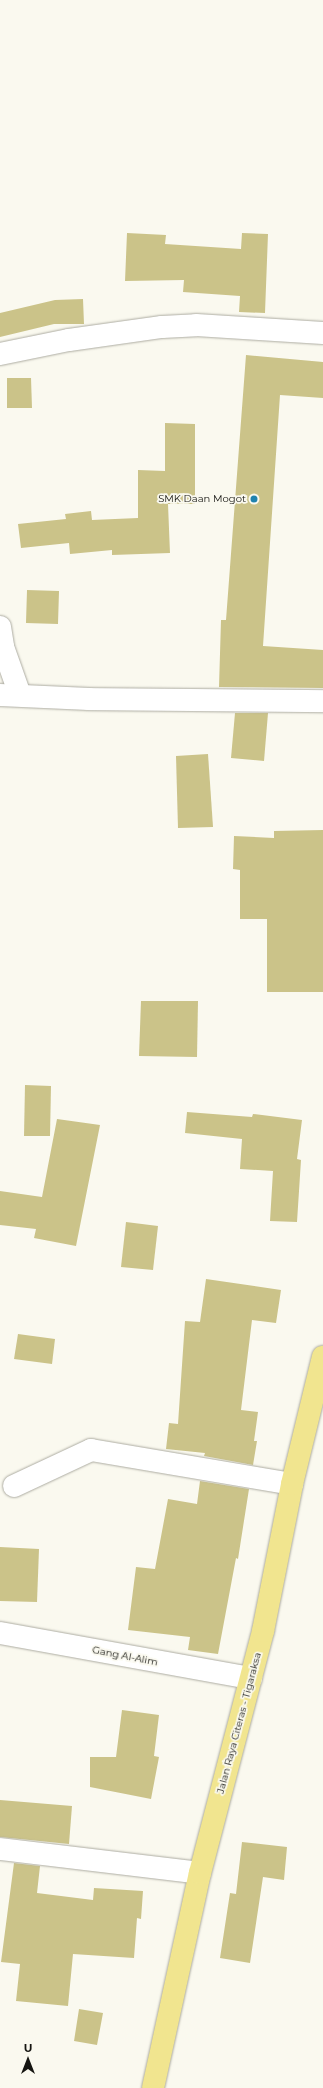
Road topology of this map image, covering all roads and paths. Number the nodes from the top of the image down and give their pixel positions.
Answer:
1 (323, 333) edge
2 (0, 354) edge
3 (0, 627) edge
4 (10, 695) edge
5 (323, 701) edge
6 (323, 1356) edge
7 (292, 1484) junction
8 (14, 1486) dead end
9 (0, 1633) edge
10 (251, 1678) junction
11 (0, 1849) edge
12 (200, 1873) junction
13 (153, 2088) edge

1 - 2 street
3 - 4 street
4 - 5 street
6 - 7 main road, Jalan Raya Citeras - Tigaraksa
7 - 8 street
7 - 10 main road, Jalan Raya Citeras - Tigaraksa
9 - 10 street, Gang Al-Alim
10 - 12 main road, Jalan Raya Citeras - Tigaraksa
11 - 12 street
12 - 13 main road, Jalan Raya Citeras - Tigaraksa

